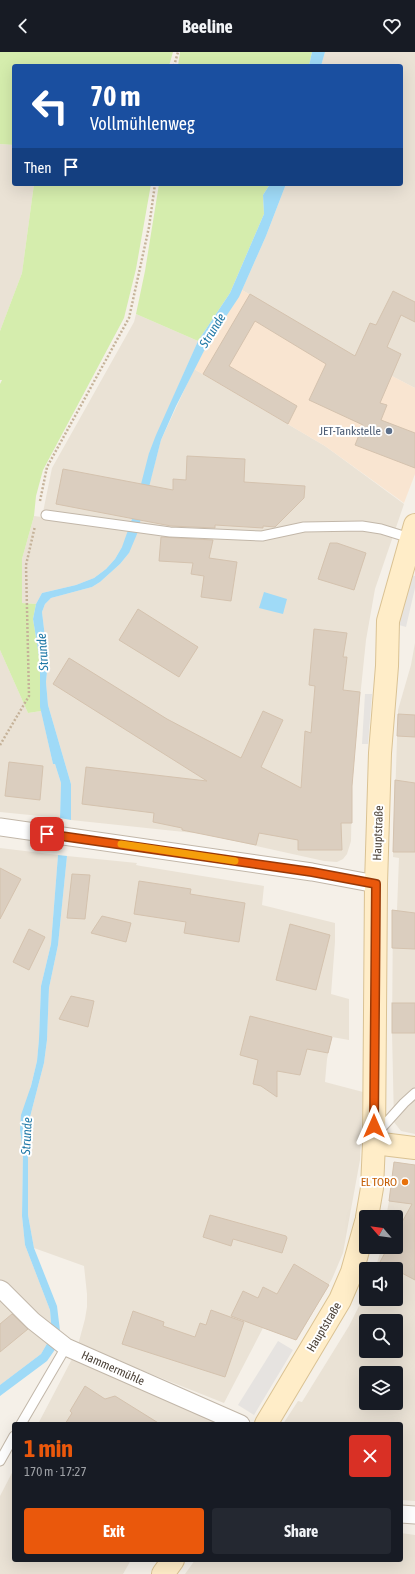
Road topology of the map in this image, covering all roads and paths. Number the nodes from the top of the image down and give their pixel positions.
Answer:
1 (178, 52) edge
2 (175, 64) edge
3 (155, 186) edge
4 (39, 505) dead end
5 (46, 515) dead end
6 (36, 521) dead end
7 (413, 532) edge
8 (0, 745) edge
9 (0, 827) edge
10 (376, 884) junction
11 (415, 1093) edge
12 (375, 1140) junction
13 (415, 1148) edge
14 (368, 1210) edge
15 (359, 1247) edge
16 (0, 1289) edge
17 (66, 1347) junction
18 (22, 1422) edge
19 (236, 1422) edge
20 (267, 1422) edge
21 (12, 1440) edge
22 (0, 1461) edge
23 (403, 1514) edge
24 (415, 1515) edge
25 (172, 1562) edge
26 (164, 1574) edge

1 - 2 path
3 - 4 path
5 - 7 lane
6 - 8 path
7 - 10 main road, Hauptstraße
9 - 10 street
10 - 12 main road, Hauptstraße
11 - 12 lane
12 - 13 main road
12 - 14 main road, Hauptstraße
15 - 20 main road, Hauptstraße
16 - 17 street, Hammermühle
17 - 18 lane
17 - 19 street, Hammermühle
21 - 22 lane
23 - 24 street
25 - 26 main road

